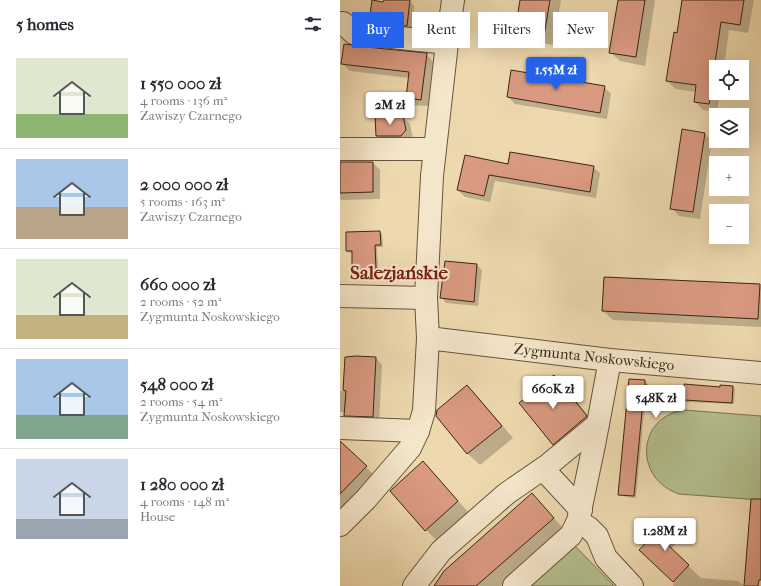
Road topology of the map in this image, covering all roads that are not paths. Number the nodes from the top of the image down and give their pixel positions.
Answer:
1 (453, 0) edge
2 (451, 12) edge
3 (343, 23) dead end
4 (412, 39) edge
5 (446, 48) edge
6 (340, 149) edge
7 (435, 149) junction
8 (340, 296) edge
9 (426, 298) junction
10 (428, 338) junction
11 (610, 360) junction
12 (761, 373) edge
13 (598, 424) junction
14 (340, 428) edge
15 (418, 431) junction
16 (543, 469) junction
17 (579, 516) junction
18 (340, 526) edge
19 (414, 586) edge
20 (514, 586) edge
21 (632, 586) edge

1 - 2 street
3 - 4 street
5 - 7 street
6 - 7 street
7 - 9 street
8 - 9 street
9 - 10 street
10 - 11 street, Zygmunta Noskowskiego
10 - 15 street
11 - 12 street, Zygmunta Noskowskiego
11 - 13 street
13 - 16 street
13 - 17 street
14 - 15 street
15 - 18 street
16 - 17 street
16 - 19 street
17 - 20 street
17 - 21 street

